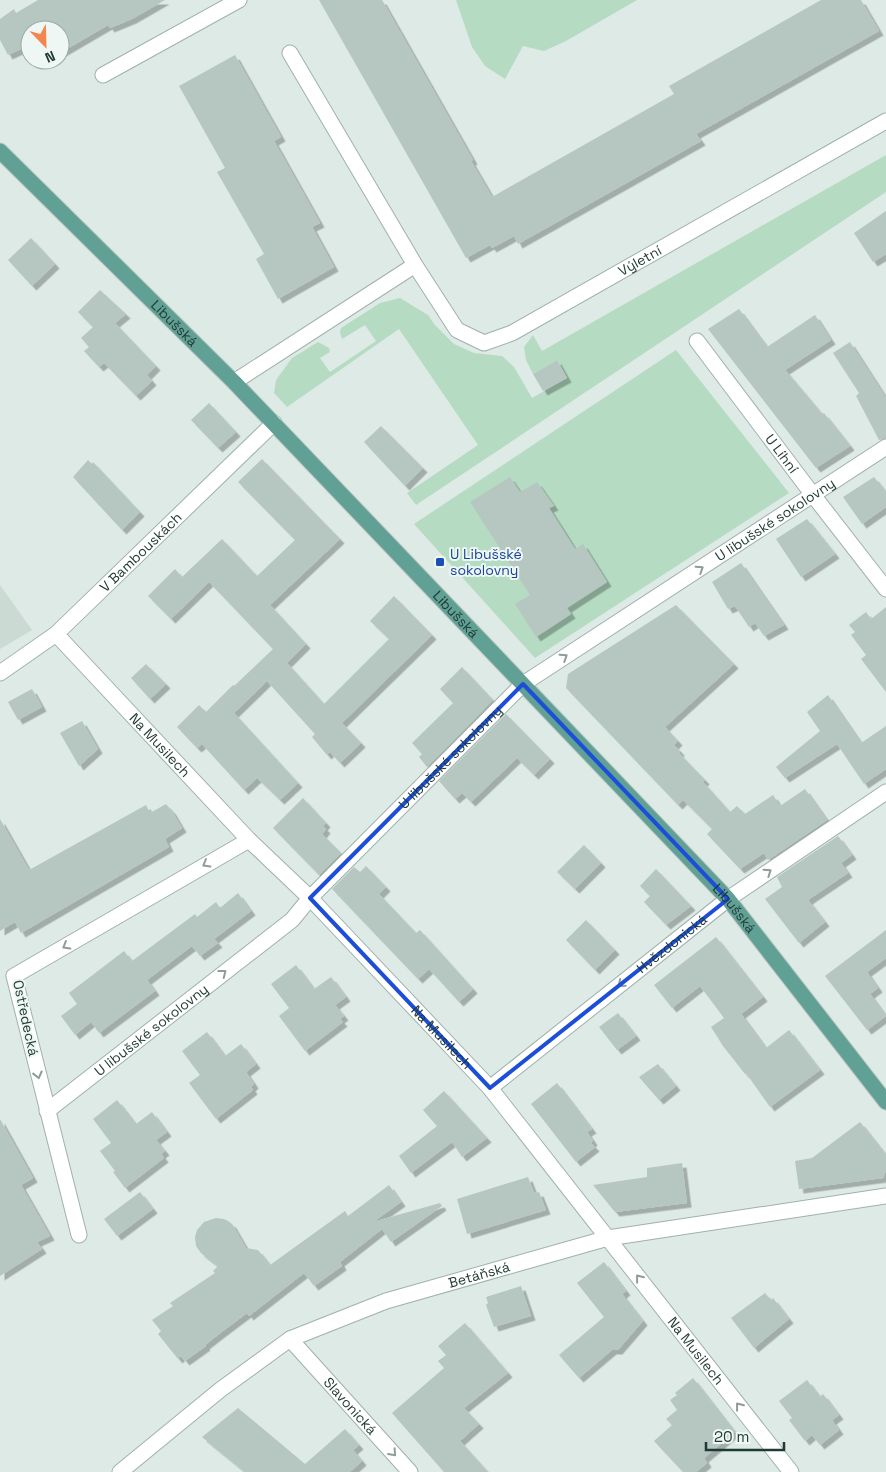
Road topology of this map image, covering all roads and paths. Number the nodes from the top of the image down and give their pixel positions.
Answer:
1 (239, 0) edge
2 (290, 53) dead end
3 (103, 75) dead end
4 (886, 122) edge
5 (0, 151) edge
6 (415, 265) junction
7 (697, 341) dead end
8 (234, 382) junction
9 (274, 423) junction
10 (886, 447) edge
11 (813, 495) junction
12 (886, 589) edge
13 (56, 634) junction
14 (0, 674) edge
15 (523, 684) junction
16 (886, 792) edge
17 (249, 840) junction
18 (310, 898) junction
19 (728, 899) junction
20 (490, 1088) junction
21 (886, 1102) edge
22 (47, 1111) junction
23 (886, 1196) edge
24 (79, 1235) dead end
25 (608, 1238) junction
26 (290, 1339) junction
27 (120, 1472) edge
28 (410, 1472) edge
29 (791, 1472) edge

1 - 3 street
2 - 6 street, Výletní
4 - 6 street, Výletní
5 - 8 main road, Libušská
6 - 8 street
7 - 11 street, U Líhní
8 - 9 main road, Libušská
9 - 13 street, V Bambouskách
9 - 15 main road, Libušská
10 - 11 street, U libušské sokolovny
11 - 12 street, U Líhní
15 -> 11 street, U libušské sokolovny
13 - 14 street, V Bambouskách
13 - 17 street, Na Musilech
15 - 18 street, U libušské sokolovny
15 - 19 main road, Libušská
19 -> 16 street, Hvězdonická
17 - 18 street, Na Musilech
17 -> 22 street, Ostředecká
18 - 20 street, Na Musilech
22 -> 18 street, U libušské sokolovny
19 -> 20 street, Hvězdonická
19 - 21 main road, Libušská
20 - 25 street, Na Musilech
22 - 24 street, Ostředecká
23 - 25 street, Betáňská
25 - 26 street, Betáňská
29 -> 25 street, Na Musilech
26 - 27 street, Betáňská
26 -> 28 street, Slavonická

